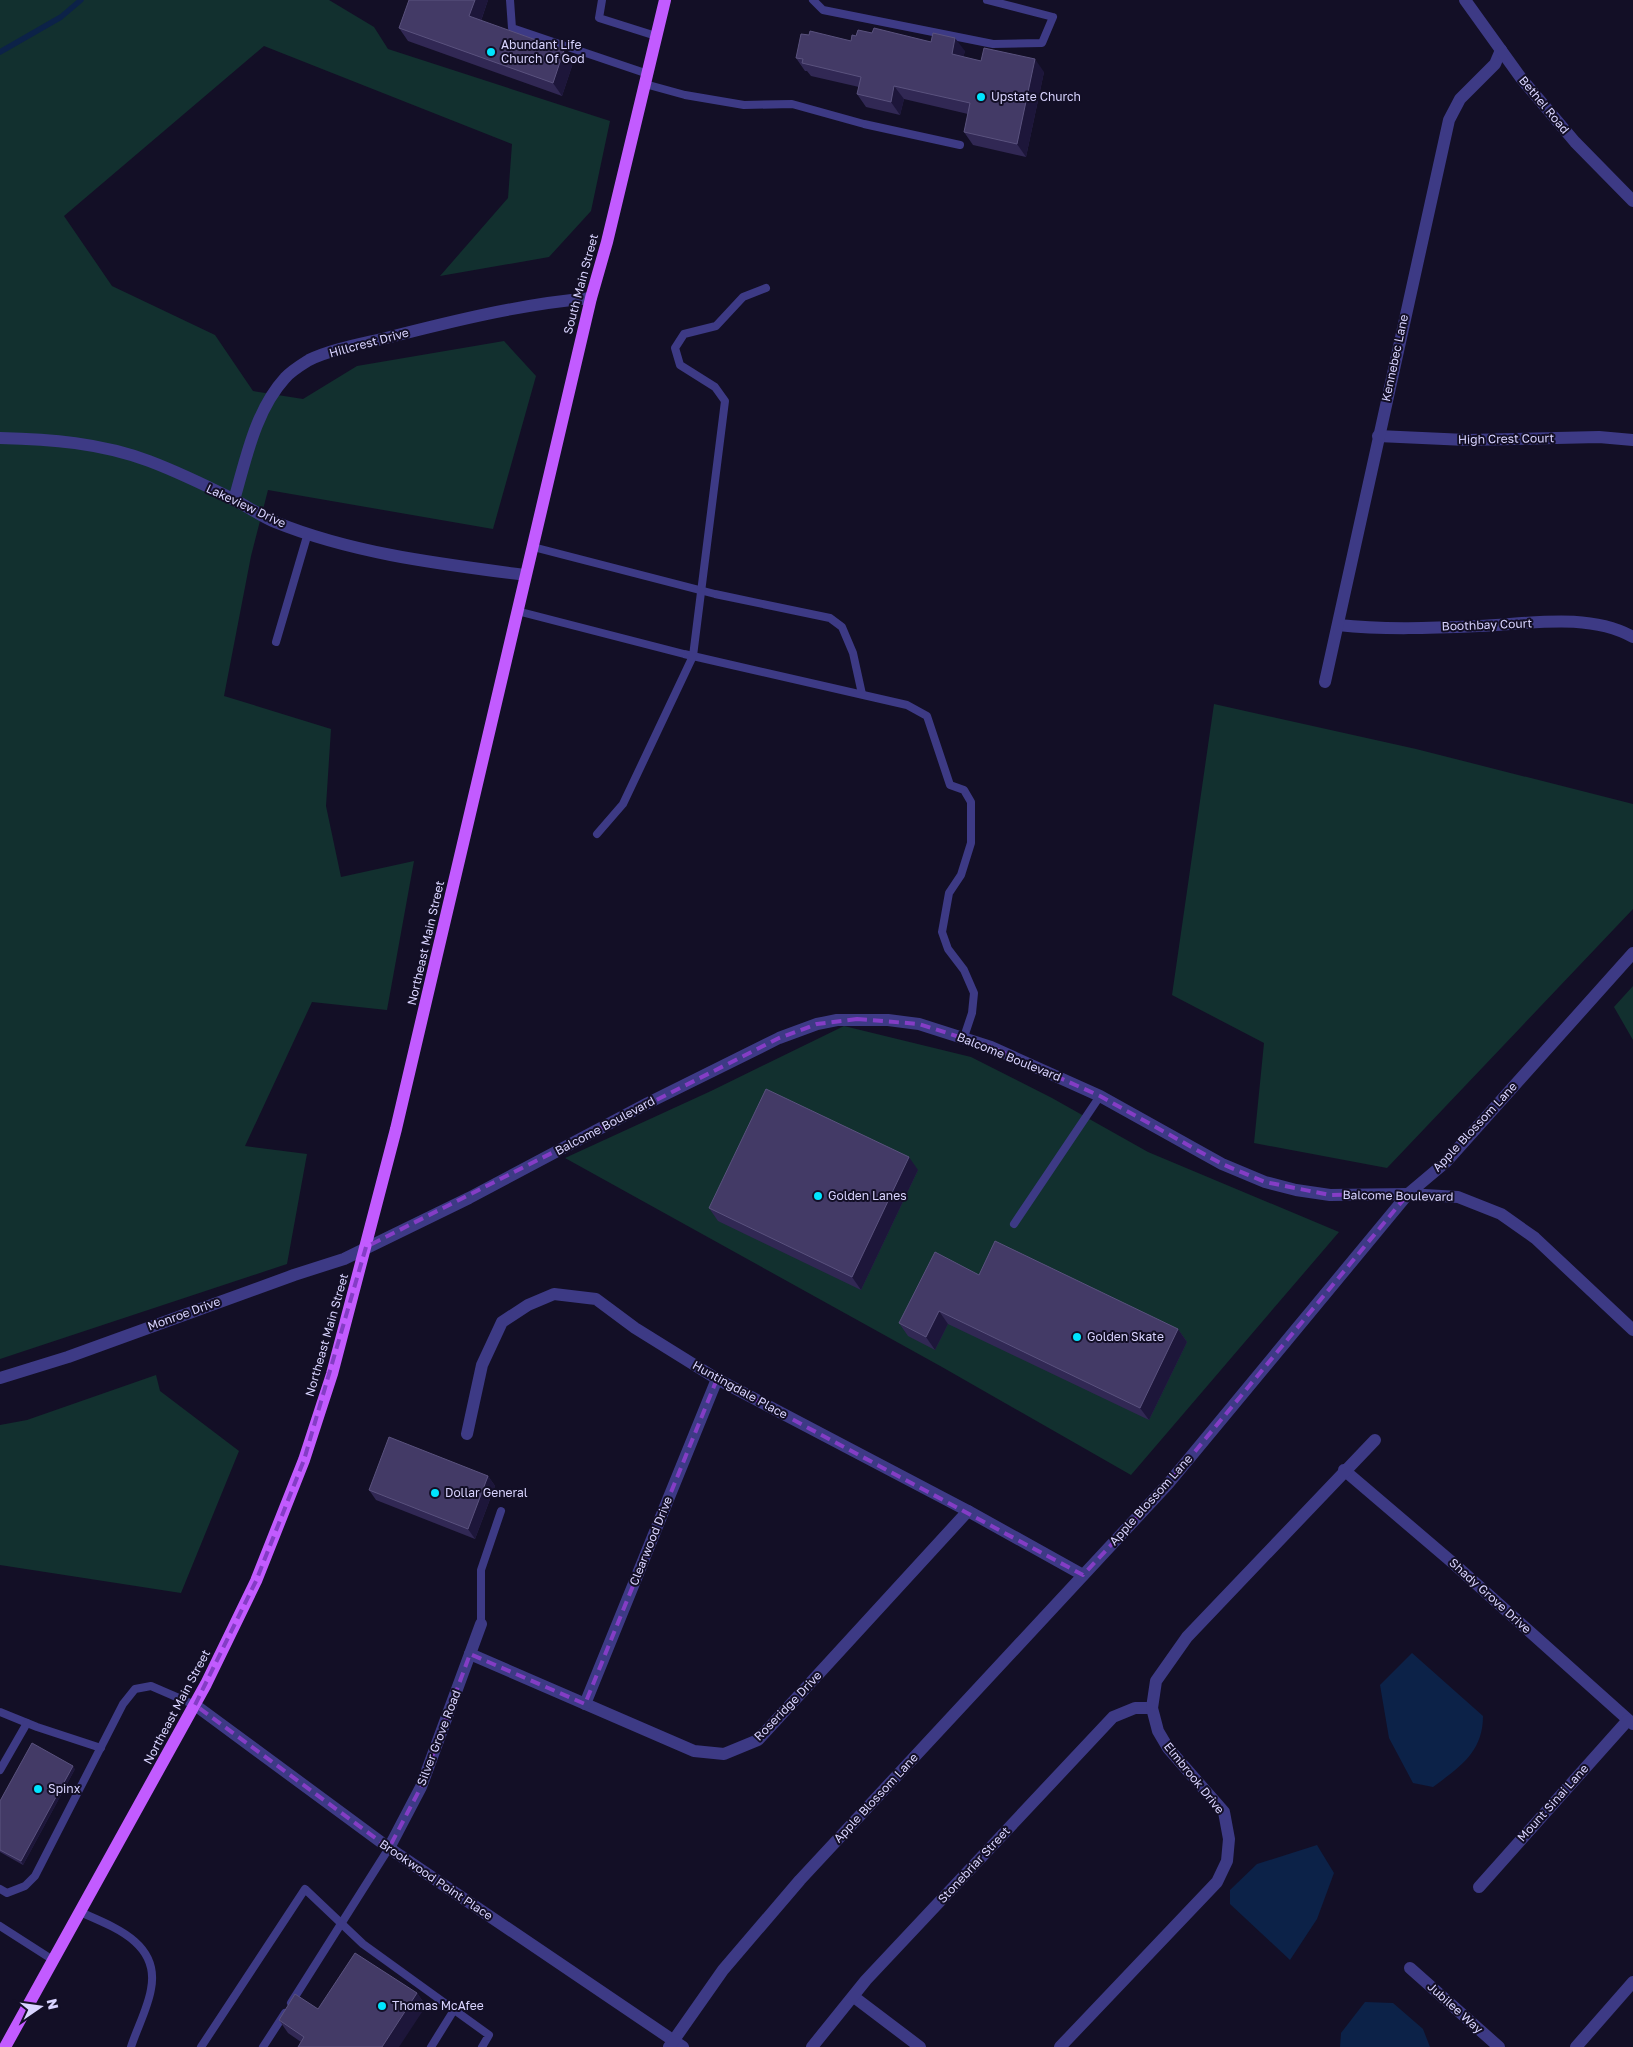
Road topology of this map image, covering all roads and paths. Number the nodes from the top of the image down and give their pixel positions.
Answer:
1 (510, 0) edge
2 (602, 0) edge
3 (665, 0) edge
4 (814, 0) edge
5 (987, 0) edge
6 (1465, 0) edge
7 (656, 36) junction
8 (1501, 50) junction
9 (646, 79) junction
10 (960, 144) dead end
11 (1633, 201) edge
12 (766, 288) dead end
13 (591, 298) junction
14 (1378, 436) junction
15 (0, 438) edge
16 (1633, 440) edge
17 (234, 500) junction
18 (308, 532) junction
19 (533, 547) junction
20 (525, 575) junction
21 (703, 591) junction
22 (517, 611) junction
23 (1338, 625) junction
24 (1633, 637) edge
25 (276, 642) dead end
26 (693, 656) junction
27 (1325, 682) dead end
28 (862, 694) junction
29 (598, 834) dead end
30 (1633, 953) edge
31 (964, 1037) junction
32 (1100, 1096) junction
33 (1408, 1194) junction
34 (1014, 1224) dead end
35 (366, 1247) junction
36 (1633, 1330) edge
37 (0, 1378) edge
38 (717, 1379) junction
39 (467, 1434) dead end
40 (1375, 1440) dead end
41 (1344, 1470) junction
42 (501, 1511) dead end
43 (968, 1511) junction
44 (1083, 1575) junction
45 (481, 1624) joint
46 (470, 1654) junction
47 (585, 1704) junction
48 (195, 1705) junction
49 (1152, 1708) junction
50 (0, 1712) edge
51 (1630, 1722) edge
52 (27, 1723) junction
53 (101, 1748) junction
54 (0, 1770) edge
55 (389, 1848) junction
56 (1479, 1887) dead end
57 (0, 1889) edge
58 (80, 1912) junction
59 (341, 1921) junction
60 (0, 1926) edge
61 (54, 1960) junction
62 (1410, 1968) dead end
63 (1633, 1982) edge
64 (854, 1997) junction
65 (454, 2010) junction
66 (675, 2045) edge
67 (5, 2047) edge
68 (131, 2047) edge
69 (202, 2047) edge
70 (263, 2047) edge
71 (431, 2047) edge
72 (482, 2047) edge
73 (812, 2047) edge
74 (920, 2047) edge
75 (1060, 2047) edge
76 (1499, 2047) edge
77 (1576, 2047) edge

1 - 9 lane
2 - 7 lane
3 - 7 main road, South Main Street
4 - 5 lane
6 - 8 street, Bethel Road
7 - 9 main road, South Main Street
8 - 11 street, Bethel Road
8 - 14 street, Kennebec Lane
9 - 10 lane
9 - 13 main road, South Main Street
12 - 21 lane
13 - 17 street, Hillcrest Drive
13 - 19 main road, South Main Street
14 - 16 street, High Crest Court
14 - 23 street, Kennebec Lane
15 - 17 street, Lakeview Drive
17 - 18 street, Lakeview Drive
18 - 20 street, Lakeview Drive
18 - 25 lane
19 - 20 main road, South Main Street
19 - 21 lane
20 - 22 main road, Northeast Main Street
21 - 26 lane
21 - 28 lane
22 - 26 lane
22 - 35 main road, Northeast Main Street
23 - 24 street, Boothbay Court
23 - 27 street, Kennebec Lane
26 - 28 lane
26 - 29 lane
28 - 31 lane
30 - 33 street, Apple Blossom Lane
31 - 32 street, Balcome Boulevard
31 - 35 street, Balcome Boulevard
32 - 33 street, Balcome Boulevard
32 - 34 lane
33 - 36 street, Balcome Boulevard
33 - 44 street, Apple Blossom Lane
35 - 37 street, Monroe Drive
35 - 48 main road, Northeast Main Street
38 - 39 street, Huntingdale Place
38 - 43 street, Huntingdale Place
38 - 47 street, Clearwood Drive
40 - 41 street, Elmbrook Drive
41 - 49 street, Elmbrook Drive
41 - 51 street, Shady Grove Drive
42 - 45 lane
43 - 44 street, Huntingdale Place
43 - 47 street, Roseridge Drive
44 - 66 street, Apple Blossom Lane
45 - 46 street, Silver Grove Road
46 - 47 street, Roseridge Drive
46 - 55 street, Silver Grove Road
48 - 53 lane
48 - 55 street, Brookwood Point Place
48 - 58 main road, Northeast Main Street
49 - 64 street, Stonebriar Street
49 - 75 street, Elmbrook Drive
50 - 52 lane
51 - 56 street, Mount Sinai Lane
52 - 53 lane
52 - 54 lane
53 - 57 lane
55 - 59 lane
55 - 66 street, Brookwood Point Place
58 - 61 main road, Northeast Main Street
58 - 68 lane
59 - 65 lane
59 - 69 lane
59 - 70 lane
60 - 61 lane
61 - 67 main road, Northeast Main Street
62 - 76 street, Jubilee Way
63 - 77 street
64 - 73 street, Stonebriar Street
64 - 74 street
65 - 71 lane
65 - 72 lane

